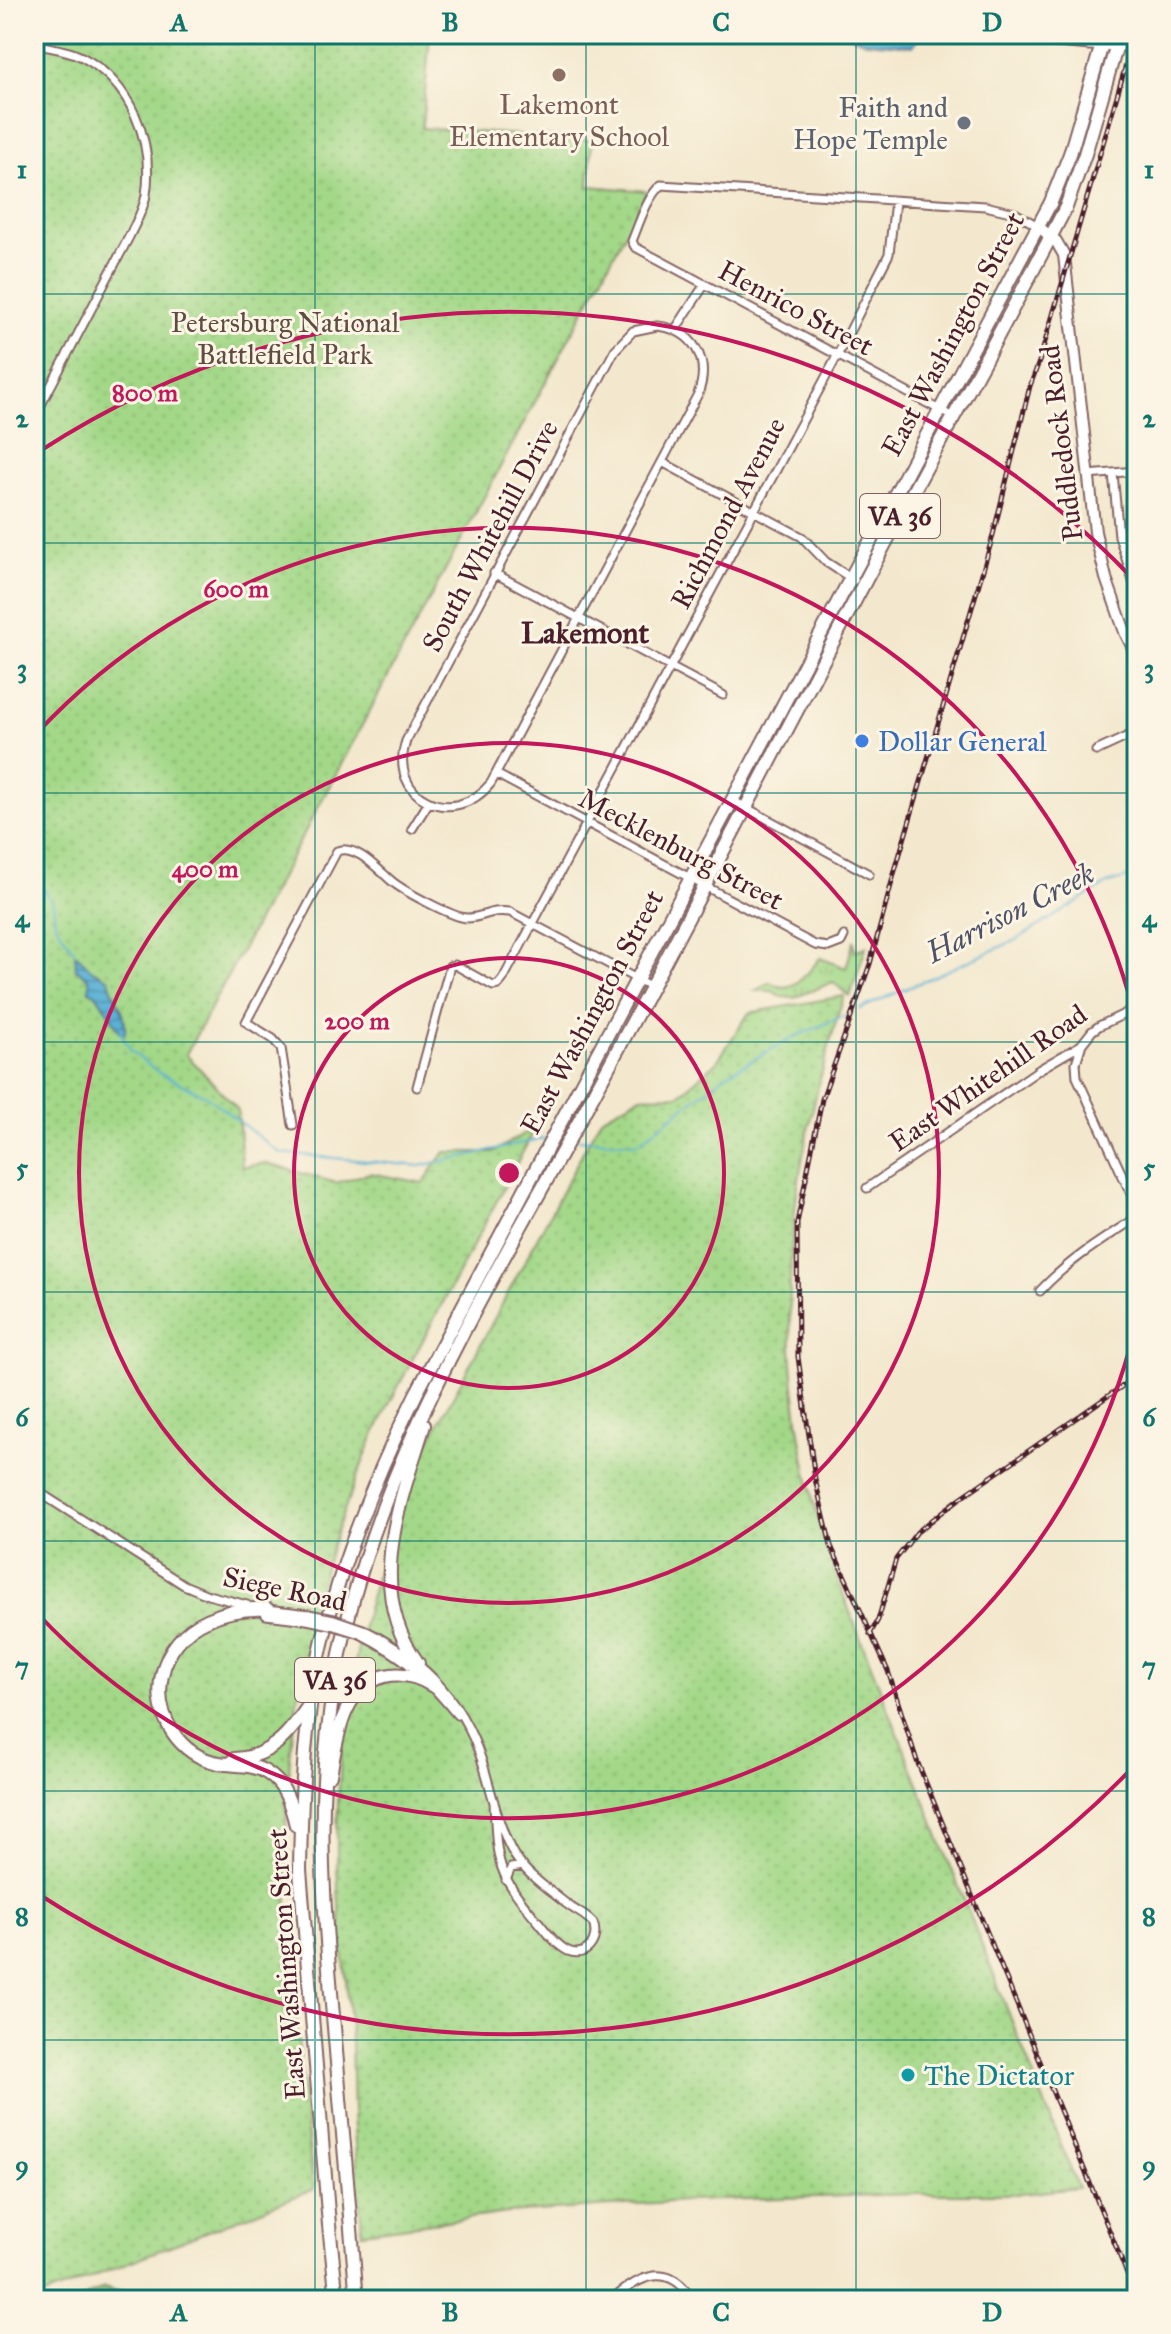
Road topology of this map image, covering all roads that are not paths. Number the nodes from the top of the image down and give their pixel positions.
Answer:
1 (959, 34) edge
2 (1103, 40) edge
3 (1118, 40) edge
4 (34, 44) edge
5 (1137, 50) edge
6 (895, 201) junction
7 (1039, 227) junction
8 (1051, 236) junction
9 (705, 284) junction
10 (675, 330) junction
11 (837, 355) junction
12 (940, 410) junction
13 (953, 417) junction
14 (34, 418) edge
15 (662, 462) junction
16 (1137, 471) edge
17 (1113, 473) junction
18 (1087, 475) junction
19 (754, 511) junction
20 (494, 573) junction
21 (850, 578) junction
22 (863, 585) junction
23 (1137, 594) edge
24 (579, 618) junction
25 (1137, 656) edge
26 (671, 666) junction
27 (723, 695) dead end
28 (1137, 732) edge
29 (1096, 751) dead end
30 (496, 774) junction
31 (732, 800) junction
32 (429, 802) junction
33 (745, 807) junction
34 (587, 823) junction
35 (412, 829) dead end
36 (869, 874) dead end
37 (690, 879) junction
38 (703, 886) junction
39 (533, 923) junction
40 (844, 936) dead end
41 (637, 979) junction
42 (650, 986) junction
43 (1137, 1008) edge
44 (1081, 1045) junction
45 (417, 1087) dead end
46 (293, 1125) dead end
47 (867, 1188) dead end
48 (1137, 1207) edge
49 (1137, 1215) edge
50 (1040, 1291) dead end
51 (435, 1389) junction
52 (34, 1489) edge
53 (266, 1612) junction
54 (361, 1632) junction
55 (418, 1663) junction
56 (433, 1686) junction
57 (311, 1703) junction
58 (466, 1726) junction
59 (494, 1802) junction
60 (322, 1821) junction
61 (300, 1842) junction
62 (523, 1866) junction
63 (506, 1880) junction
64 (337, 2300) edge
65 (357, 2300) edge
66 (612, 2300) edge
67 (693, 2300) edge

1 - 2 street
2 - 3 street
2 - 7 highway, East Washington Street / VA 36
3 - 5 street
3 - 8 highway, East Washington Street / VA 36
4 - 14 street
6 - 7 street
6 - 9 street, Henrico Street
6 - 11 street, Richmond Avenue
7 - 8 main road, Puddledock Road
7 - 12 highway, East Washington Street / VA 36
8 - 13 highway, East Washington Street / VA 36
8 - 18 main road, Puddledock Road
9 - 10 street
9 - 11 street, Henrico Street
10 - 15 street
10 - 20 street, South Whitehill Drive
11 - 12 street, Henrico Street
11 - 19 street, Richmond Avenue
12 - 13 street, Henrico Street
12 - 21 highway, East Washington Street / VA 36
13 - 22 highway, East Washington Street / VA 36
15 - 19 street
15 - 24 street
16 - 17 street
17 - 18 street
17 - 23 street
18 - 25 main road, Puddledock Road
19 - 21 street
19 - 26 street, Richmond Avenue
20 - 24 street
20 - 32 street, South Whitehill Drive
21 - 22 street
21 - 31 highway, East Washington Street / VA 36
22 - 33 highway, East Washington Street / VA 36
24 - 26 street
24 - 30 street
26 - 27 street
26 - 34 street, Richmond Avenue
28 - 29 street
30 - 32 street
30 - 34 street, Mecklenburg Street
31 - 33 street
31 - 37 highway, East Washington Street / VA 36
32 - 35 street
33 - 36 street
33 - 38 highway, East Washington Street / VA 36
34 - 37 street, Mecklenburg Street
34 - 39 street, Richmond Avenue
37 - 38 street, Mecklenburg Street
37 - 41 highway, East Washington Street / VA 36
38 - 40 street, Mecklenburg Street
38 - 42 highway, East Washington Street / VA 36
39 - 41 street
39 - 45 street, Richmond Avenue
39 - 46 street
41 - 42 street
41 - 57 highway, East Washington Street / VA 36
42 - 51 highway, East Washington Street / VA 36
43 - 44 street, East Whitehill Road
44 - 47 street, East Whitehill Road
44 - 48 street
49 - 50 street
51 - 55 highway
51 - 60 highway, East Washington Street / VA 36
52 - 53 street, Siege Road
53 - 54 street, Siege Road, bridge
53 - 57 highway
53 - 61 highway
54 - 55 street, Siege Road
54 - 56 street, Siege Road
55 - 58 street, Siege Road
56 - 58 street, Siege Road
56 - 60 highway
57 - 61 highway, East Washington Street / VA 36
58 - 59 street, Siege Road
59 - 62 street, Siege Road
59 - 63 street, Siege Road
60 - 65 highway, East Washington Street / VA 36
61 - 64 highway, East Washington Street / VA 36
62 - 63 street
62 - 63 street, Siege Road
66 - 67 street

